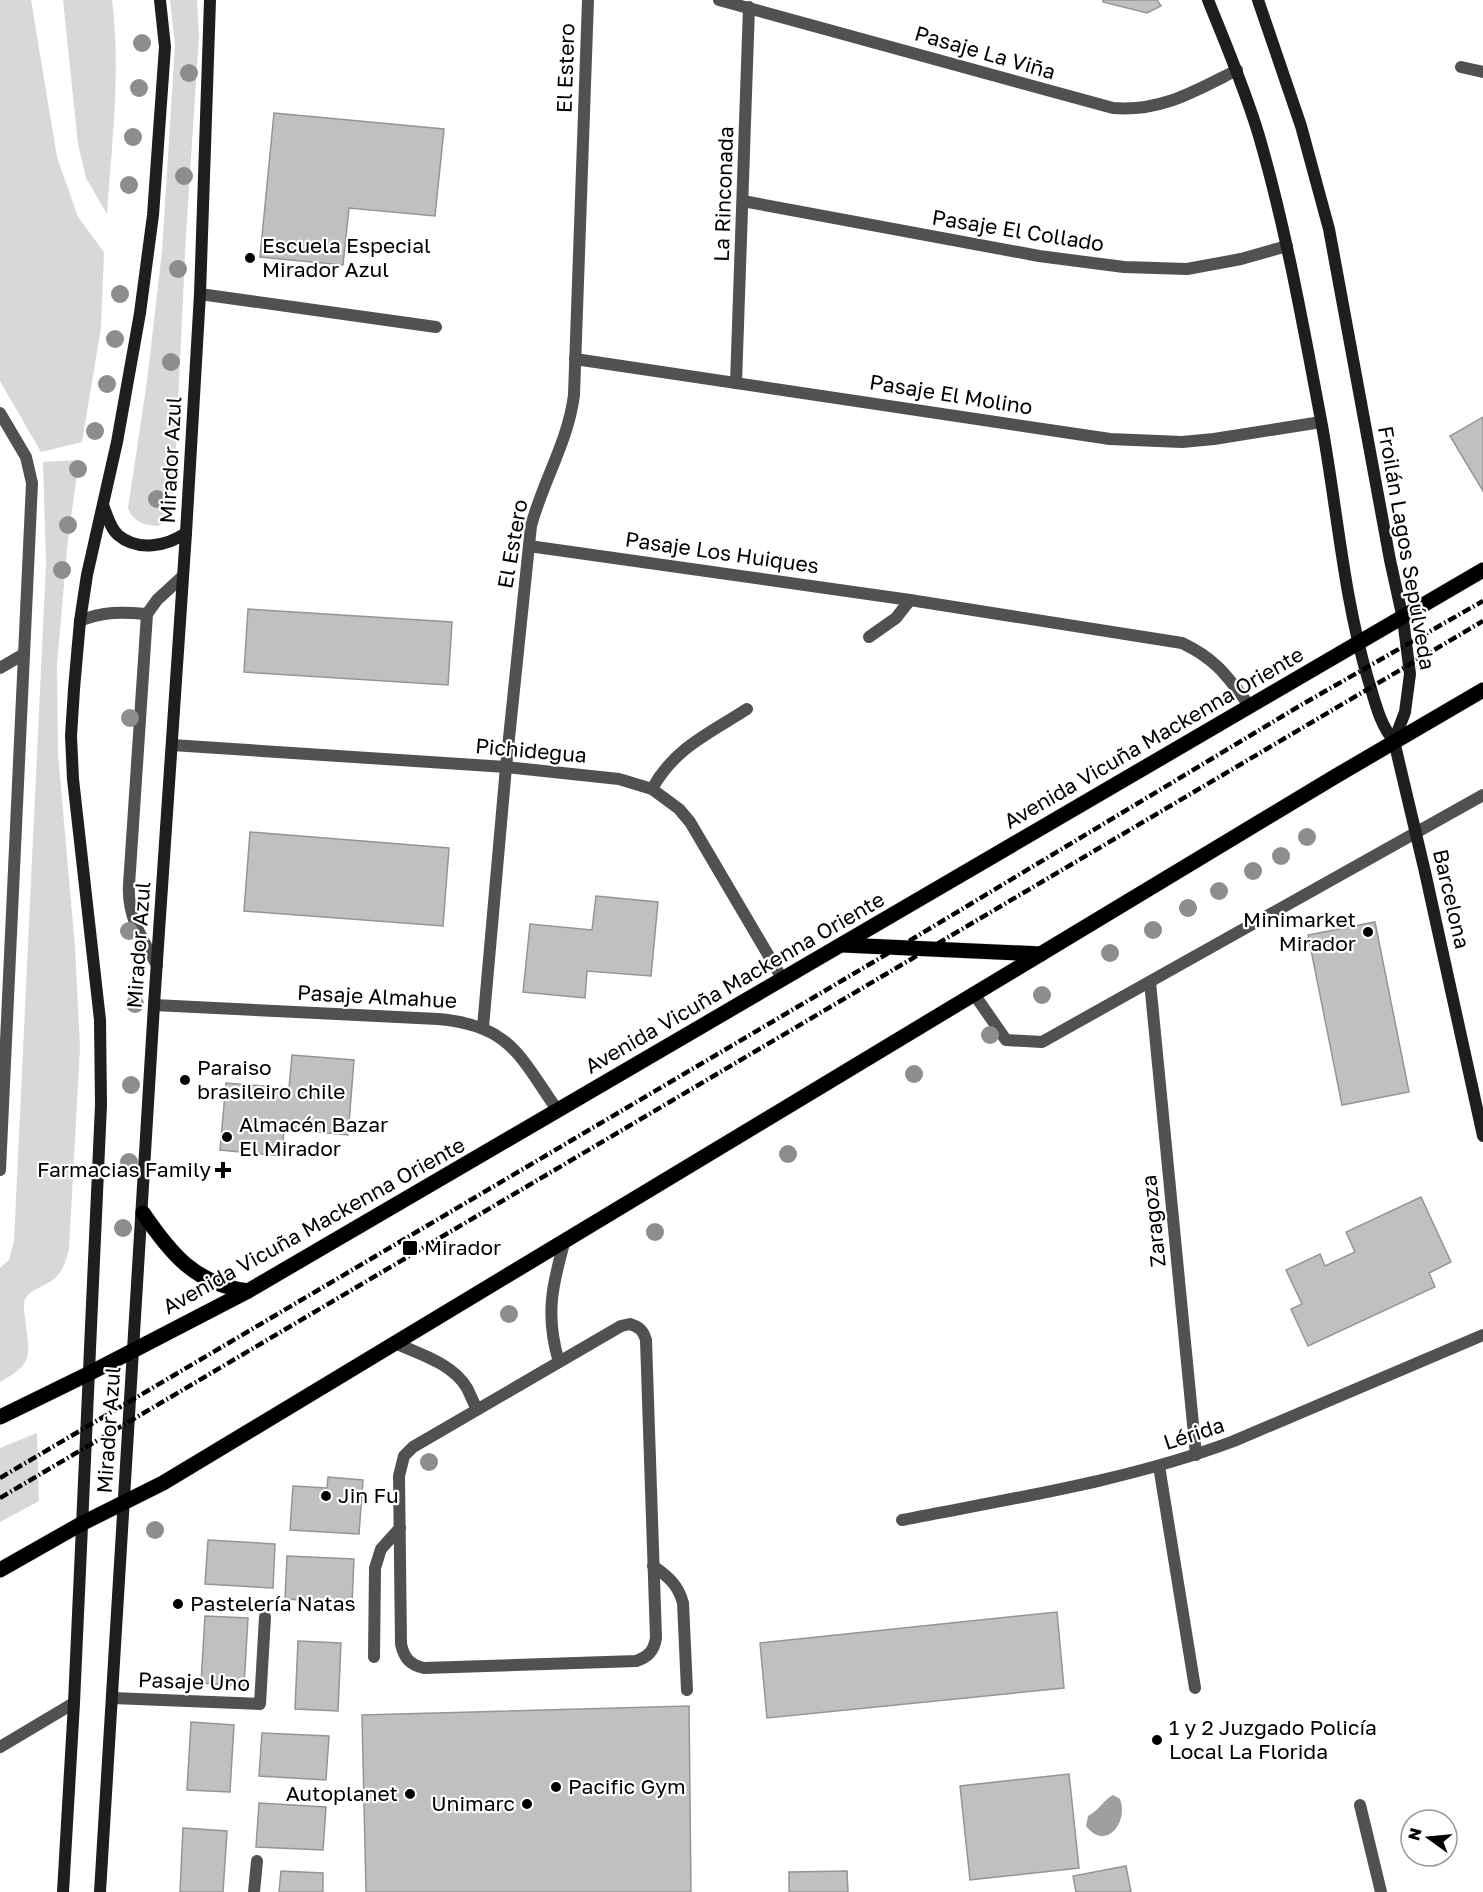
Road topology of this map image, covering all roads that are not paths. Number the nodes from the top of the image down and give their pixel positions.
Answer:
1 (160, 0) edge
2 (210, 0) edge
3 (588, 0) edge
4 (719, 0) edge
5 (1208, 0) edge
6 (1258, 0) edge
7 (749, 7) junction
8 (1461, 67) dead end
9 (1237, 70) junction
10 (1483, 72) edge
11 (743, 201) junction
12 (1287, 246) junction
13 (200, 294) junction
14 (436, 327) dead end
15 (575, 359) junction
16 (736, 383) junction
17 (0, 413) edge
18 (1321, 422) junction
19 (103, 504) junction
20 (186, 533) junction
21 (529, 546) junction
22 (1483, 570) edge
23 (183, 576) junction
24 (910, 600) junction
25 (147, 614) junction
26 (1403, 619) junction
27 (80, 621) junction
28 (869, 637) dead end
29 (1358, 645) junction
30 (24, 654) junction
31 (0, 668) edge
32 (1483, 690) edge
33 (1250, 705) junction
34 (747, 709) dead end
35 (1394, 741) junction
36 (172, 745) junction
37 (506, 767) junction
38 (652, 789) junction
39 (1483, 795) edge
40 (1416, 833) junction
41 (843, 945) junction
42 (1041, 954) junction
43 (157, 965) junction
44 (783, 980) junction
45 (1150, 982) junction
46 (974, 994) junction
47 (154, 1005) junction
48 (483, 1027) junction
49 (558, 1111) junction
50 (1483, 1136) edge
51 (1, 1154) edge
52 (0, 1170) edge
53 (143, 1213) junction
54 (566, 1240) junction
55 (248, 1291) junction
56 (1483, 1335) edge
57 (395, 1343) junction
58 (134, 1350) junction
59 (560, 1362) junction
60 (88, 1374) junction
61 (477, 1409) junction
62 (0, 1417) edge
63 (1196, 1455) junction
64 (1159, 1466) junction
65 (124, 1502) junction
66 (902, 1520) dead end
67 (81, 1524) junction
68 (400, 1528) junction
69 (653, 1566) junction
70 (0, 1570) edge
71 (265, 1617) dead end
72 (375, 1658) dead end
73 (1195, 1688) dead end
74 (687, 1690) dead end
75 (112, 1698) junction
76 (74, 1703) junction
77 (0, 1747) edge
78 (1360, 1805) dead end
79 (256, 1861) dead end
80 (63, 1892) edge
81 (100, 1892) edge
82 (254, 1892) edge
83 (1381, 1892) edge

1 - 19 main road, Mirador Azul
2 - 13 main road, Mirador Azul
3 - 15 street, El Estero
4 - 7 street, Pasaje La Viña
5 - 9 main road
6 - 26 main road, Froilán Lagos Sepúlveda
7 - 9 street, Pasaje La Viña
7 - 11 street, La Rinconada
8 - 10 street
9 - 12 main road
11 - 12 street, Pasaje El Collado
11 - 16 street, La Rinconada
12 - 18 main road
13 - 14 street
13 - 20 main road, Mirador Azul
15 - 16 street, Pasaje El Molino
15 - 21 street, El Estero
16 - 18 street, Pasaje El Molino
17 - 30 street
18 - 29 main road
19 - 20 main road
19 - 27 main road, Mirador Azul
20 - 23 main road, Mirador Azul
21 - 24 street, Pasaje Los Huiques
21 - 37 street, El Estero
22 - 26 main road, Avenida Vicuña Mackenna Oriente
23 - 25 street
23 - 36 main road, Mirador Azul
24 - 28 street
24 - 33 street, Pasaje Los Huiques
25 - 27 street
25 - 43 street
26 - 29 main road, Avenida Vicuña Mackenna Oriente
26 - 35 main road, Froilán Lagos Sepúlveda
27 - 60 main road, Mirador Azul
29 - 33 main road, Avenida Vicuña Mackenna Oriente
29 - 35 main road
30 - 31 street
30 - 51 street
32 - 35 main road
33 - 41 main road, Avenida Vicuña Mackenna Oriente
34 - 38 street
35 - 40 main road, Barcelona
35 - 42 main road
36 - 37 street, Pichidegua
36 - 43 main road, Mirador Azul
37 - 38 street, Pichidegua
37 - 48 street, El Estero
38 - 44 street, Pichidegua
39 - 40 street
40 - 45 street
40 - 50 main road, Barcelona
41 - 42 main road
41 - 44 main road, Avenida Vicuña Mackenna Oriente
42 - 46 main road
43 - 47 main road, Mirador Azul
44 - 49 main road, Avenida Vicuña Mackenna Oriente
45 - 46 street
45 - 63 street, Zaragoza
46 - 54 main road
47 - 48 street, Pasaje Almahue
47 - 53 main road, Mirador Azul
48 - 49 street, Pasaje Almahue
49 - 55 main road, Avenida Vicuña Mackenna Oriente
51 - 52 street
53 - 55 main road
53 - 58 main road, Mirador Azul
54 - 57 main road
54 - 59 street
55 - 58 main road, Avenida Vicuña Mackenna Oriente
56 - 63 street, Lérida
57 - 61 street
57 - 65 main road
58 - 60 main road, Avenida Vicuña Mackenna Oriente
58 - 65 main road, Mirador Azul
59 - 61 street
59 - 69 street
60 - 62 main road, Avenida Vicuña Mackenna Oriente
60 - 67 main road, Mirador Azul
61 - 68 street
63 - 64 street, Lérida
64 - 66 street, Lérida
64 - 73 street
65 - 67 main road
65 - 75 main road, Mirador Azul
67 - 70 main road
67 - 76 main road, Mirador Azul
68 - 69 street
68 - 72 street
69 - 74 street
71 - 75 street, Pasaje Uno
75 - 81 main road, Mirador Azul
76 - 77 street
76 - 80 main road, Mirador Azul
78 - 83 street
79 - 82 street

